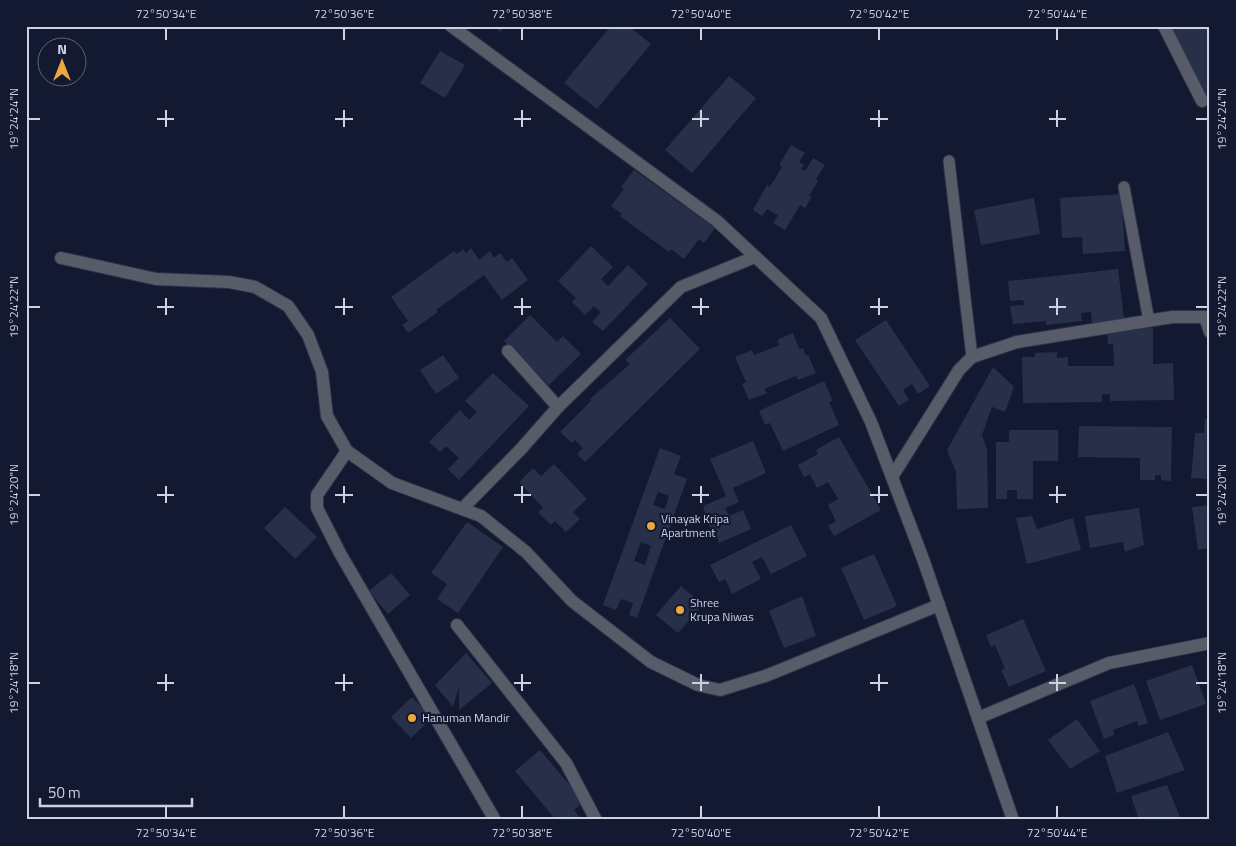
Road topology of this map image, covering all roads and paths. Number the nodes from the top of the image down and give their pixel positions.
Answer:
1 (451, 26) edge
2 (1164, 26) edge
3 (1202, 101) dead end
4 (949, 161) dead end
5 (1124, 187) dead end
6 (755, 257) junction
7 (61, 258) dead end
8 (1149, 320) junction
9 (1210, 332) edge
10 (508, 351) dead end
11 (972, 357) junction
12 (558, 407) junction
13 (347, 452) junction
14 (892, 476) junction
15 (462, 509) junction
16 (939, 605) junction
17 (457, 625) dead end
18 (1210, 643) edge
19 (978, 718) junction
20 (495, 820) edge
21 (596, 820) edge
22 (1014, 820) edge

1 - 6 street
2 - 3 street
4 - 11 lane
5 - 8 lane
6 - 12 street
6 - 14 street
7 - 13 street
8 - 9 street
8 - 11 street
10 - 12 street
11 - 14 street
12 - 15 street
13 - 15 street
13 - 20 street
14 - 16 street
15 - 16 street
16 - 19 street
17 - 21 street
18 - 19 street
19 - 22 street

